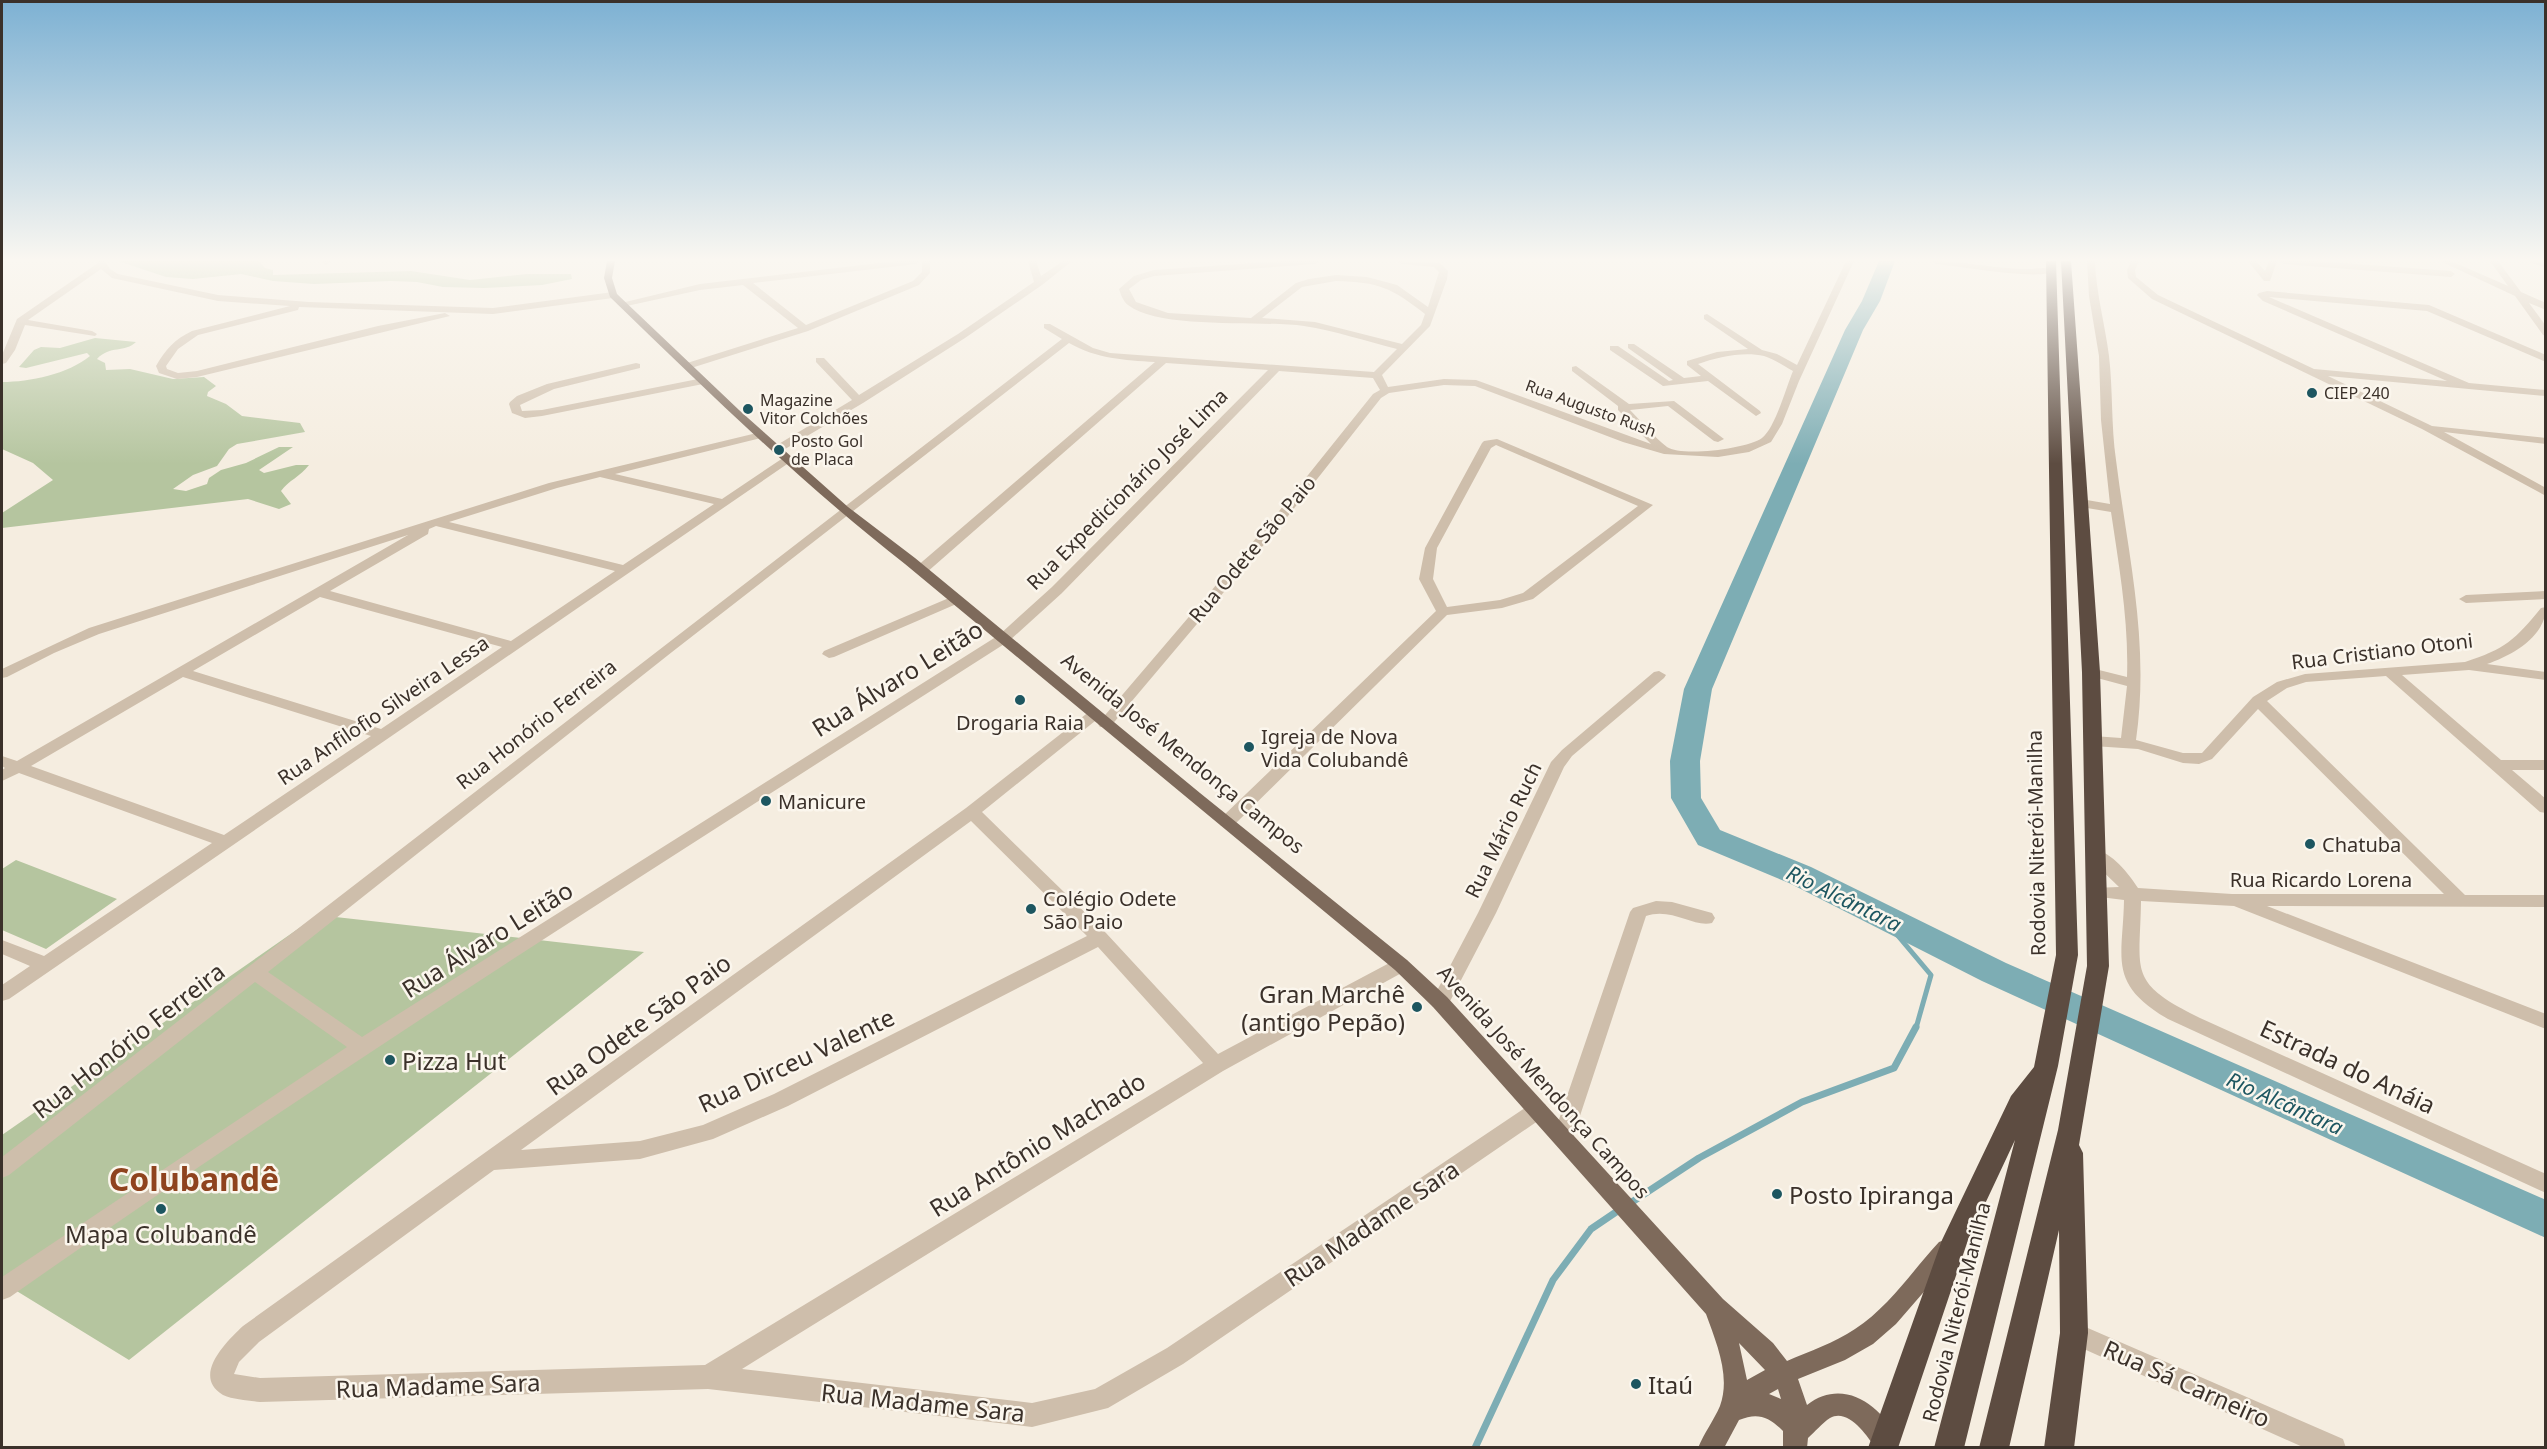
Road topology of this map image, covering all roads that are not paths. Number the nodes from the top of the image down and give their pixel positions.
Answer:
1 (18, 329) edge
2 (63, 329) edge
3 (213, 329) edge
4 (380, 329) edge
5 (648, 329) edge
6 (805, 329) edge
7 (969, 329) edge
8 (1051, 329) edge
9 (1324, 329) edge
10 (1423, 329) edge
11 (1724, 329) edge
12 (1818, 329) edge
13 (2052, 329) edge
14 (2070, 329) edge
15 (2099, 329) edge
16 (2220, 329) edge
17 (2333, 329) edge
18 (2475, 329) edge
19 (92, 334) dead end
20 (1068, 339) junction
21 (1631, 346) dead end
22 (1405, 348) junction
23 (1614, 348) dead end
24 (1759, 352) junction
25 (820, 360) dead end
26 (1164, 360) junction
27 (2546, 360) edge
28 (2, 361) edge
29 (636, 366) dead end
30 (687, 366) junction
31 (1277, 367) junction
32 (1576, 369) dead end
33 (1799, 370) junction
34 (2308, 371) junction
35 (1377, 375) junction
36 (1707, 378) junction
37 (703, 381) junction
38 (1683, 382) junction
39 (2465, 385) junction
40 (1386, 390) junction
41 (2546, 393) edge
42 (859, 401) junction
43 (1626, 407) junction
44 (1756, 412) dead end
45 (2426, 427) junction
46 (761, 435) junction
47 (1718, 440) dead end
48 (2546, 441) edge
49 (1664, 451) junction
50 (782, 455) junction
51 (599, 473) junction
52 (2546, 493) edge
53 (723, 503) junction
54 (2081, 503) junction
55 (2118, 509) junction
56 (844, 510) junction
57 (444, 520) junction
58 (623, 569) junction
59 (921, 570) junction
60 (317, 592) junction
61 (2546, 595) edge
62 (956, 599) junction
63 (2466, 599) dead end
64 (2546, 611) edge
65 (1443, 612) junction
66 (1004, 638) junction
67 (515, 646) junction
68 (829, 654) dead end
69 (2467, 666) junction
70 (2389, 671) junction
71 (182, 672) junction
72 (2091, 672) junction
73 (2, 675) edge
74 (1659, 675) dead end
75 (2546, 676) edge
76 (2135, 684) junction
77 (2258, 700) junction
78 (1100, 719) junction
79 (384, 735) junction
80 (2092, 741) junction
81 (2128, 742) junction
82 (2, 761) edge
83 (2498, 765) junction
84 (2546, 765) edge
85 (18, 767) junction
86 (2, 776) edge
87 (2546, 808) edge
88 (972, 812) junction
89 (1227, 822) junction
90 (225, 841) junction
91 (2096, 855) junction
92 (2098, 892) junction
93 (2132, 894) junction
94 (2232, 900) junction
95 (2460, 900) junction
96 (2546, 901) edge
97 (1706, 918) dead end
98 (1100, 938) junction
99 (2, 948) edge
100 (45, 964) junction
101 (1401, 965) junction
102 (256, 973) junction
103 (2, 994) edge
104 (1440, 1002) junction
105 (2546, 1022) edge
106 (362, 1047) junction
107 (2048, 1057) junction
108 (1216, 1065) junction
109 (1538, 1110) junction
110 (2070, 1130) junction
111 (1563, 1137) junction
112 (493, 1161) junction
113 (2, 1169) edge
114 (2546, 1184) edge
115 (1955, 1240) junction
116 (2, 1290) edge
117 (1715, 1307) junction
118 (2074, 1333) junction
119 (1783, 1374) junction
120 (708, 1377) junction
121 (222, 1379) joint
122 (1730, 1411) junction
123 (1797, 1439) edge
124 (1884, 1444) edge
125 (1710, 1448) edge
126 (1949, 1448) edge
127 (1994, 1448) edge
128 (2059, 1448) edge
129 (2334, 1448) edge

1 - 28 street
2 - 19 street
3 - 4 street
5 - 30 main road, Avenida José Mendonça Campos
6 - 30 street
7 - 42 street, Rua Anfilofio Silveira Lessa
8 - 20 street
9 - 22 street
10 - 22 street
11 - 24 street
12 - 33 street, Rua Augusto Rush
13 - 107 highway, Rodovia Niterói-Manilha
14 - 54 highway
15 - 55 street
16 - 34 street
17 - 39 street
18 - 27 street
20 - 26 street
20 - 56 street, Rua Honório Ferreira
21 - 38 street
22 - 35 street
23 - 38 street
24 - 33 street
24 - 36 street
25 - 42 street
26 - 31 street
26 - 59 street
29 - 37 street
30 - 37 main road, Avenida José Mendonça Campos
31 - 35 street
31 - 66 street, Rua Expedicionário José Lima
32 - 43 street
33 - 49 street, Rua Augusto Rush
34 - 39 street
34 - 45 street
35 - 40 street
36 - 38 street
36 - 44 street
37 - 46 main road, Avenida José Mendonça Campos
39 - 41 street
40 - 49 street, Rua Augusto Rush
40 - 78 street, Rua Odete São Paio
42 - 50 street, Rua Anfilofio Silveira Lessa
43 - 47 street
43 - 49 street
45 - 48 street
45 - 52 street
46 - 50 main road, Avenida José Mendonça Campos
46 - 51 street
50 - 53 street, Rua Anfilofio Silveira Lessa
50 - 56 main road, Avenida José Mendonça Campos
51 - 53 street
51 - 57 street
53 - 58 street, Rua Anfilofio Silveira Lessa
54 - 55 street
54 - 72 highway
55 - 76 street
56 - 59 main road, Avenida José Mendonça Campos
56 - 102 street, Rua Honório Ferreira
57 - 58 street
57 - 60 street
57 - 73 street
58 - 67 street, Rua Anfilofio Silveira Lessa
59 - 62 main road, Avenida José Mendonça Campos
60 - 67 street
60 - 71 street
61 - 63 street
62 - 66 main road, Avenida José Mendonça Campos
62 - 68 street
64 - 69 street, Rua Cristiano Otoni
65 - 65 street
65 - 89 street
66 - 78 main road, Avenida José Mendonça Campos
66 - 106 street, Rua Álvaro Leitão
67 - 79 street, Rua Anfilofio Silveira Lessa
69 - 70 street, Rua Cristiano Otoni
69 - 75 street
70 - 77 street, Rua Cristiano Otoni
70 - 83 street
71 - 79 street
71 - 85 street
72 - 76 street
72 - 80 highway
74 - 104 street, Rua Mário Ruch
76 - 81 street
77 - 81 street, Rua Cristiano Otoni
77 - 95 street
78 - 88 street, Rua Odete São Paio
78 - 89 main road, Avenida José Mendonça Campos
79 - 90 street, Rua Anfilofio Silveira Lessa
80 - 81 street, Rua Cristiano Otoni
80 - 91 highway
82 - 85 street
83 - 84 street
83 - 87 street
85 - 86 street
85 - 90 street
88 - 98 street
88 - 112 street, Rua Odete São Paio
89 - 101 main road, Avenida José Mendonça Campos
90 - 100 street, Rua Anfilofio Silveira Lessa
91 - 92 highway
91 - 93 street
92 - 93 street, Rua Ricardo Lorena
92 - 110 highway
93 - 94 street, Rua Ricardo Lorena
93 - 114 street, Estrada do Anáia
94 - 95 street, Rua Ricardo Lorena
94 - 105 street
95 - 96 street, Rua Ricardo Lorena
97 - 111 street
98 - 108 street
98 - 112 street, Rua Dirceu Valente
99 - 100 street
100 - 103 street, Rua Anfilofio Silveira Lessa
101 - 104 main road, Avenida José Mendonça Campos
101 - 108 street, Rua Antônio Machado
102 - 106 street, Rua Honório Ferreira
102 - 113 street, Rua Honório Ferreira
104 - 109 main road, Avenida José Mendonça Campos
106 - 116 street, Rua Álvaro Leitão
107 - 115 highway
107 - 126 highway, Rodovia Niterói-Manilha
108 - 120 street, Rua Antônio Machado
109 - 111 main road, Avenida José Mendonça Campos
109 - 120 street, Rua Madame Sara
110 - 118 highway
110 - 127 highway
111 - 117 main road, Avenida José Mendonça Campos
112 - 121 street, Rua Odete São Paio
115 - 119 main road
115 - 124 highway
117 - 119 main road, Avenida José Mendonça Campos
117 - 122 main road, Avenida José Mendonça Campos
118 - 128 highway
118 - 129 street, Rua Sá Carneiro
119 - 122 main road
119 - 123 main road, Avenida José Mendonça Campos
120 - 121 street, Rua Madame Sara
122 - 123 main road
122 - 125 main road, Avenida José Mendonça Campos
123 - 124 main road

